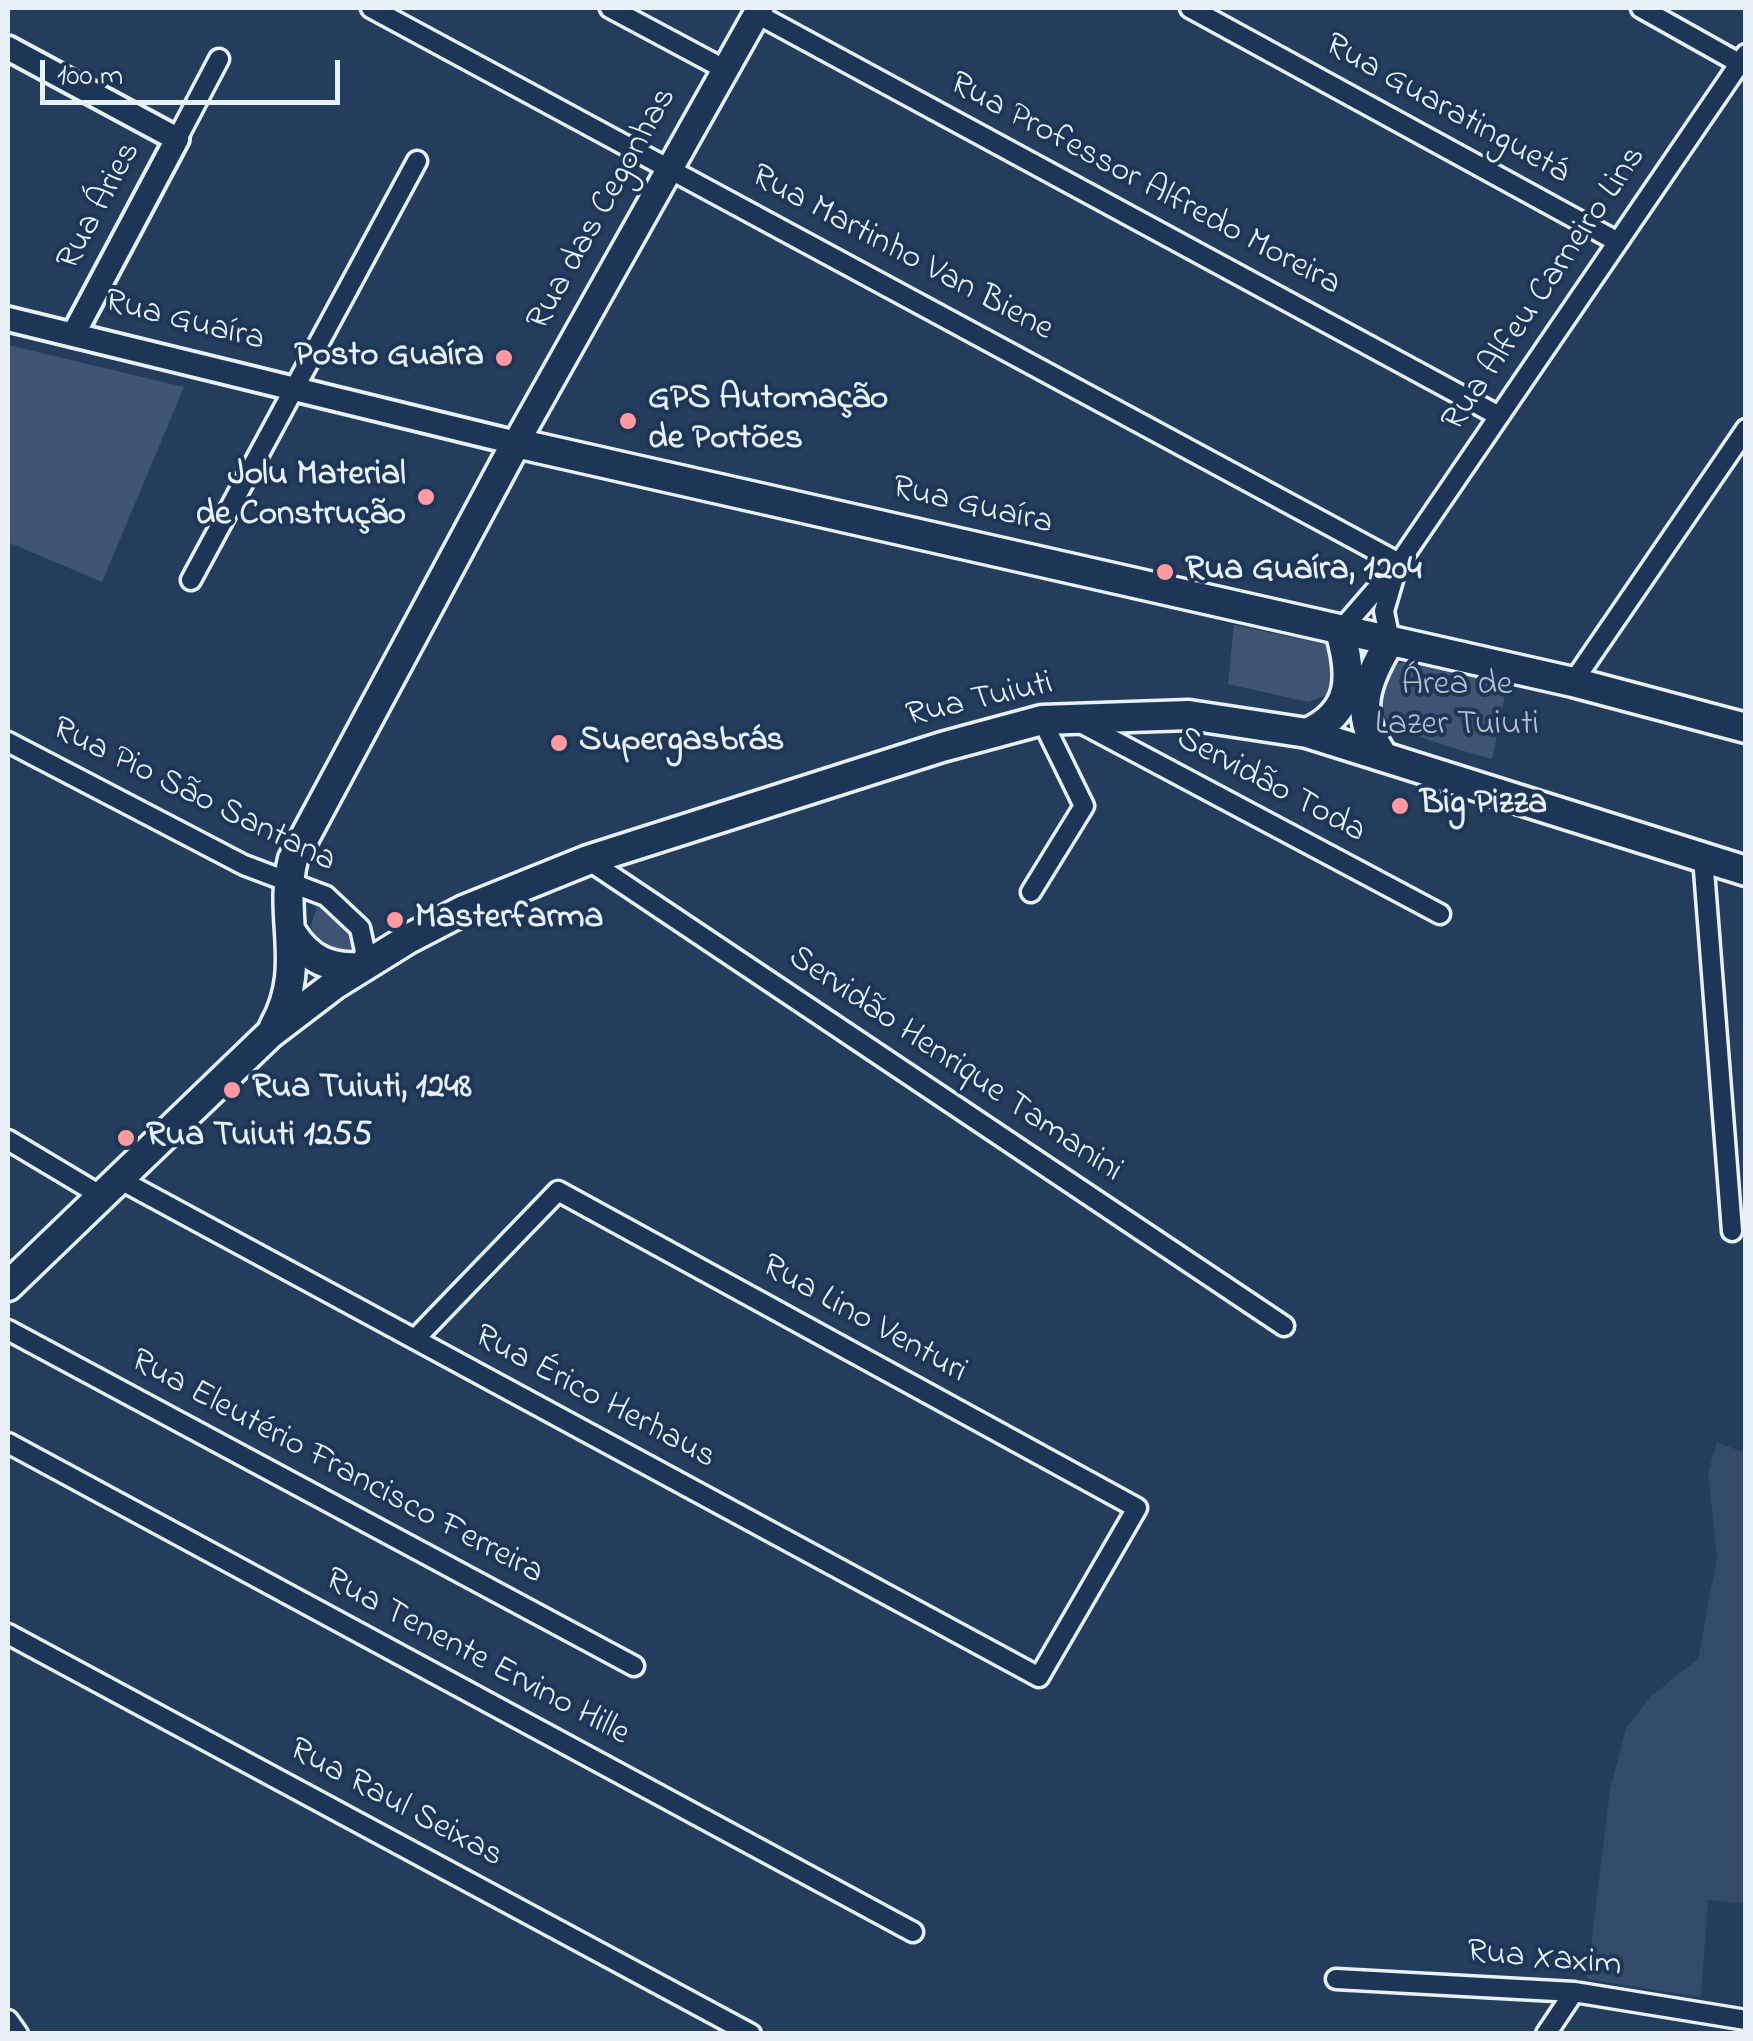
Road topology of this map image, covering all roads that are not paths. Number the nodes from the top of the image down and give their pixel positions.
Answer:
1 (371, 8) edge
2 (610, 8) edge
3 (1190, 8) edge
4 (1641, 8) edge
5 (759, 10) edge
6 (8, 48) edge
7 (219, 59) dead end
8 (1743, 62) edge
9 (726, 70) junction
10 (177, 138) junction
11 (417, 160) dead end
12 (670, 167) junction
13 (1618, 242) junction
14 (8, 319) edge
15 (73, 335) junction
16 (294, 388) junction
17 (1499, 416) junction
18 (1746, 429) edge
19 (516, 442) junction
20 (1399, 563) junction
21 (192, 580) dead end
22 (1340, 631) junction
23 (1390, 641) junction
24 (1573, 682) junction
25 (1056, 719) junction
26 (1746, 728) edge
27 (1307, 733) junction
28 (8, 742) edge
29 (1380, 753) junction
30 (1702, 857) junction
31 (588, 860) junction
32 (1746, 871) edge
33 (288, 880) junction
34 (1031, 892) dead end
35 (1440, 914) dead end
36 (292, 933) junction
37 (361, 968) junction
38 (271, 1032) junction
39 (8, 1140) edge
40 (109, 1186) junction
41 (1732, 1231) dead end
42 (8, 1286) edge
43 (1284, 1326) dead end
44 (8, 1330) edge
45 (415, 1339) junction
46 (8, 1443) edge
47 (8, 1634) edge
48 (634, 1666) dead end
49 (1039, 1677) joint
50 (913, 1932) dead end
51 (1336, 1979) dead end
52 (1574, 1992) junction
53 (8, 2020) edge
54 (1746, 2020) edge
55 (1711, 2024) edge
56 (18, 2034) edge
57 (751, 2034) edge
58 (1546, 2034) edge

1 - 12 street, Rua Martinho Van Biene
2 - 9 street
3 - 13 street, Rua Guaratinguetá
4 - 8 street
5 - 9 main road, Rua das Cegonhas
5 - 17 street, Rua Professor Alfredo Moreira
6 - 10 street
7 - 10 street, Rua Áries
8 - 13 street, Rua Alfeu Carneiro Lins
9 - 12 main road, Rua das Cegonhas
10 - 15 street, Rua Áries
11 - 16 street
12 - 19 main road, Rua das Cegonhas
12 - 20 street, Rua Martinho Van Biene
13 - 17 street, Rua Alfeu Carneiro Lins
14 - 15 street, Rua Guaíra
15 - 16 street, Rua Guaíra
16 - 19 street, Rua Guaíra
16 - 21 street
17 - 20 street, Rua Alfeu Carneiro Lins
18 - 24 street
19 - 22 main road, Rua Guaíra
19 - 33 main road, Rua das Cegonhas
20 - 22 street, Rua Alfeu Carneiro Lins
20 - 23 street, Rua Alfeu Carneiro Lins
22 - 23 main road, Rua Guaíra
22 - 27 main road
23 - 24 main road, Rua Guaíra
23 - 29 main road
24 - 26 main road, Rua Guaíra
25 - 27 main road, Rua Tuiuti
25 - 31 main road, Rua Tuiuti
25 - 34 street
25 - 35 street, Servidão Toda
27 - 29 main road, Rua Tuiuti
28 - 33 street, Rua Pio São Santana
29 - 30 main road, Rua Tuiuti
30 - 32 main road, Rua Tuiuti
30 - 41 street
31 - 37 main road, Rua Tuiuti
31 - 43 street, Servidão Henrique Tamanini
33 - 36 main road, Rua das Cegonhas
33 - 37 street, Rua Pio São Santana
36 - 37 main road
36 - 38 main road, Rua Tuiuti
37 - 38 main road, Rua Tuiuti
38 - 40 main road, Rua Tuiuti
39 - 40 street, Rua Érico Herhaus
40 - 42 main road, Rua Tuiuti
40 - 45 street, Rua Érico Herhaus
44 - 48 street, Rua Eleutério Francisco Ferreira
45 - 49 street, Rua Érico Herhaus
45 - 49 street, Rua Lino Venturi
46 - 50 street, Rua Tenente Ervino Hille
47 - 57 street, Rua Raul Seixas
51 - 52 street, Rua Xaxim
52 - 55 street, Rua Xaxim
52 - 58 street
53 - 56 street
54 - 55 street, Rua Xaxim

